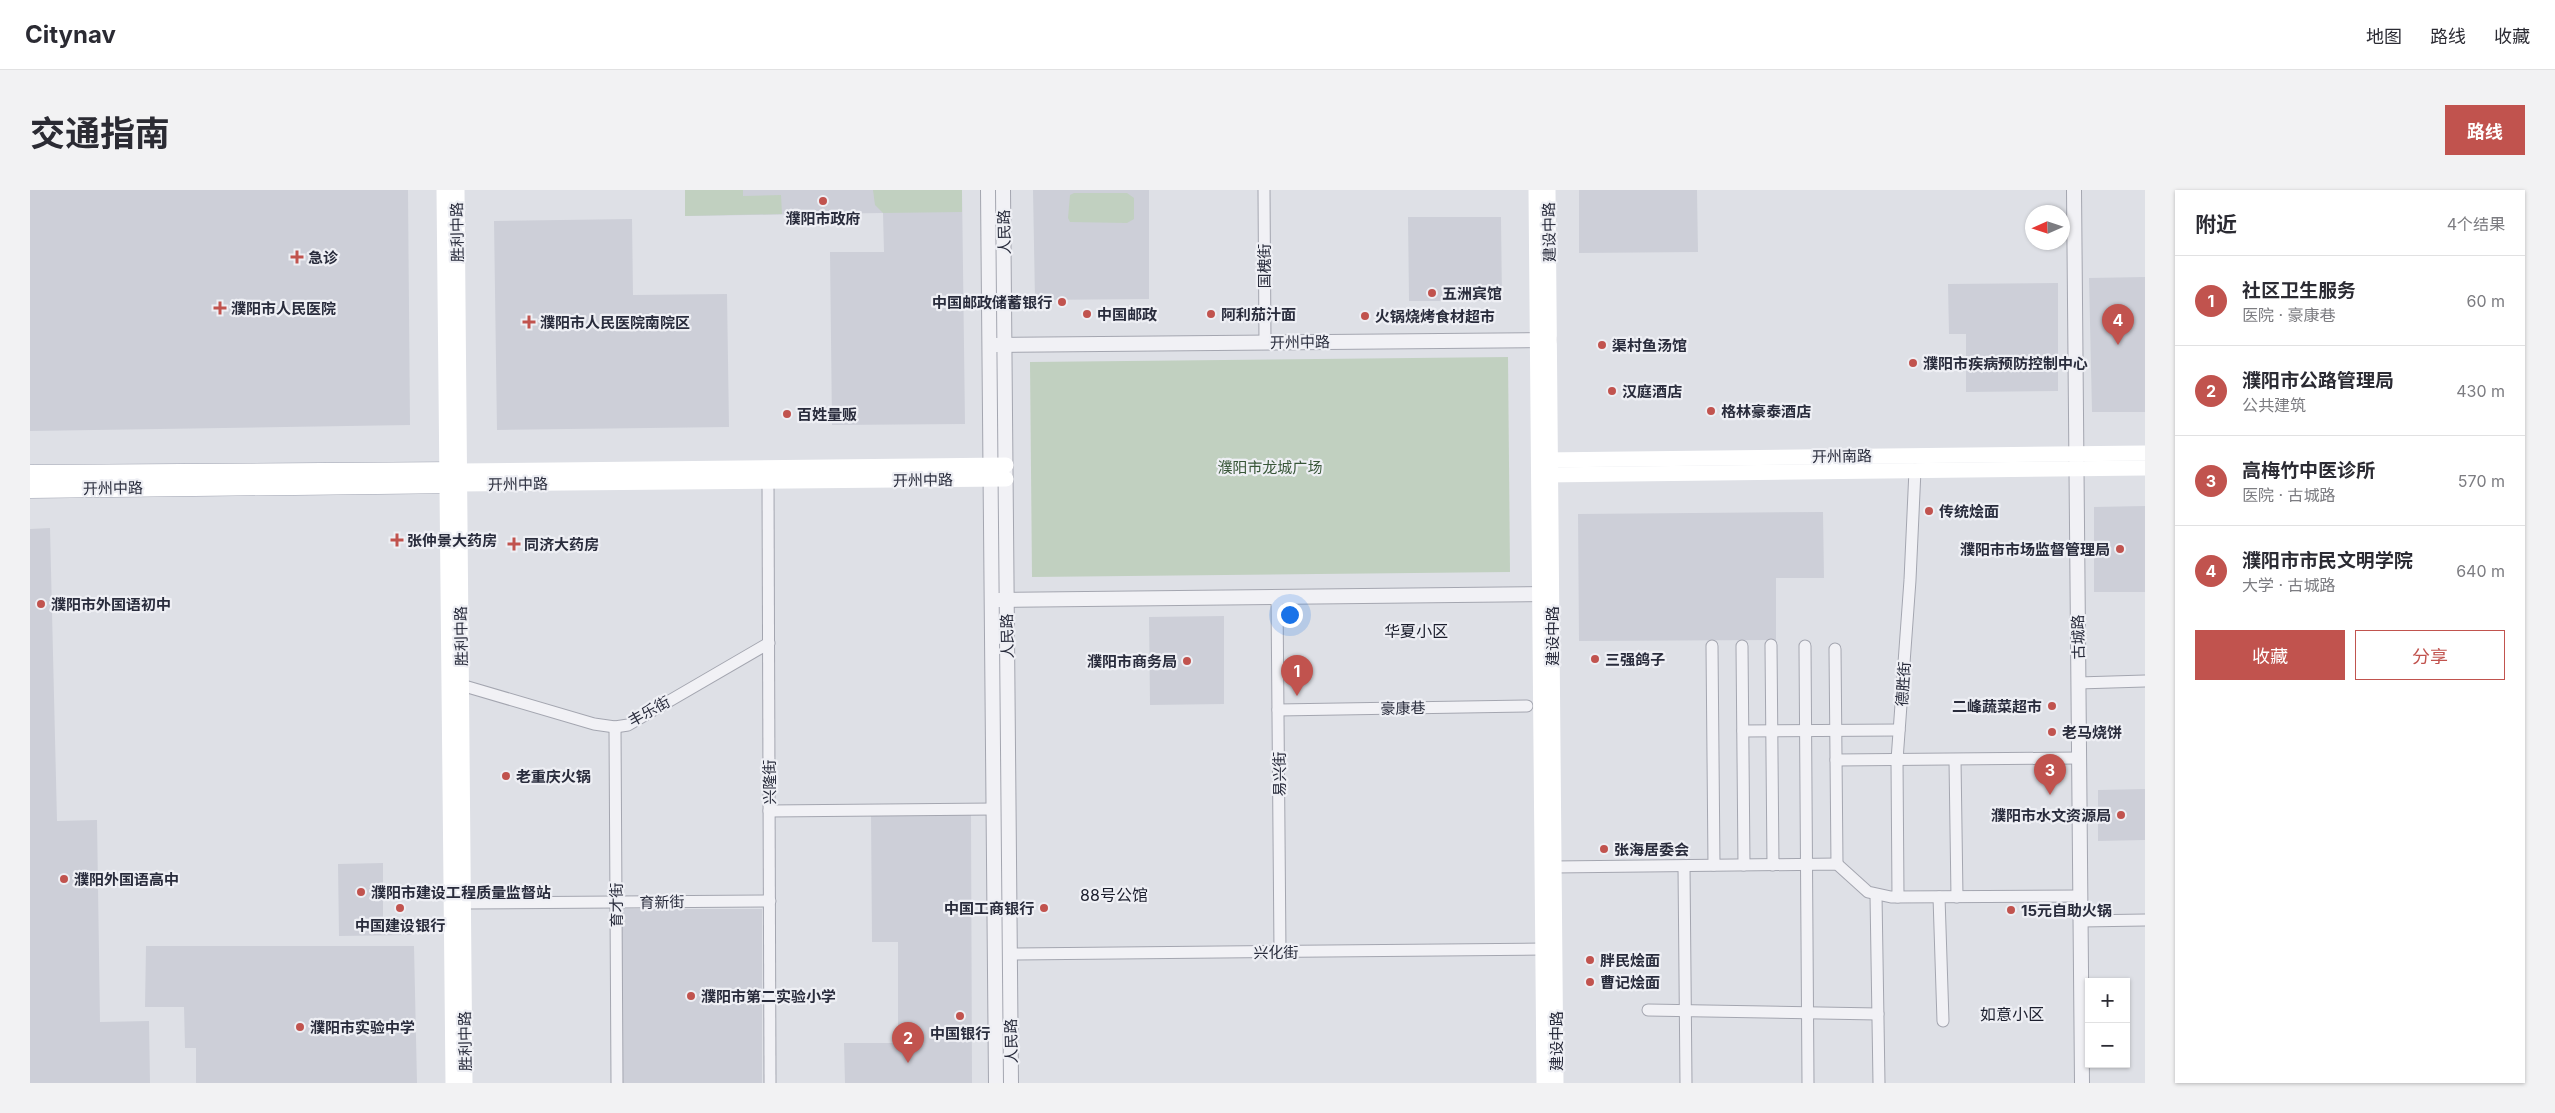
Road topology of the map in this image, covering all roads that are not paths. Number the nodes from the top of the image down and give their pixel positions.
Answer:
1 (444, 190) edge
2 (457, 190) edge
3 (988, 190) edge
4 (1003, 190) edge
5 (1264, 190) edge
6 (1536, 190) edge
7 (1548, 190) edge
8 (2074, 190) edge
9 (1544, 340) junction
10 (1264, 342) junction
11 (990, 345) junction
12 (1005, 345) junction
13 (2145, 453) edge
14 (2076, 461) junction
15 (1545, 467) junction
16 (2145, 468) edge
17 (1915, 470) junction
18 (998, 472) junction
19 (30, 474) edge
20 (453, 478) junction
21 (768, 481) junction
22 (30, 489) edge
23 (1546, 594) junction
24 (1277, 597) junction
25 (992, 600) junction
26 (1007, 600) junction
27 (769, 643) junction
28 (1771, 645) dead end
29 (1712, 646) dead end
30 (1742, 646) dead end
31 (1805, 646) dead end
32 (1835, 649) dead end
33 (2145, 681) edge
34 (2078, 683) junction
35 (462, 685) junction
36 (1527, 706) dead end
37 (1278, 710) junction
38 (615, 727) junction
39 (1805, 730) junction
40 (1899, 730) junction
41 (1743, 731) junction
42 (1772, 731) junction
43 (1835, 731) junction
44 (2079, 758) junction
45 (1836, 760) junction
46 (1898, 760) junction
47 (1955, 760) junction
48 (994, 809) junction
49 (769, 811) junction
50 (1837, 864) junction
51 (1714, 865) junction
52 (1744, 865) junction
53 (1773, 865) junction
54 (1805, 865) junction
55 (1554, 866) junction
56 (1684, 866) junction
57 (1876, 895) junction
58 (2081, 896) junction
59 (1898, 897) junction
60 (1939, 897) junction
61 (1957, 897) junction
62 (770, 901) junction
63 (616, 902) junction
64 (464, 903) junction
65 (2145, 920) edge
66 (2081, 921) junction
67 (1543, 949) junction
68 (1280, 952) junction
69 (1010, 954) junction
70 (1648, 1010) dead end
71 (1685, 1010) junction
72 (1807, 1012) junction
73 (1878, 1014) junction
74 (1943, 1021) dead end
75 (452, 1083) edge
76 (465, 1083) edge
77 (616, 1083) edge
78 (770, 1083) edge
79 (996, 1083) edge
80 (1011, 1083) edge
81 (1544, 1083) edge
82 (1556, 1083) edge
83 (1686, 1083) edge
84 (1808, 1083) edge
85 (1879, 1083) edge
86 (2082, 1083) edge

1 - 20 main road, 胜利中路
2 - 20 main road, 胜利中路
3 - 11 street, 人民路
4 - 12 street, 人民路
5 - 10 street, 国槐街
6 - 9 main road, 建设中路
7 - 9 main road, 建设中路
8 - 14 street, 古城路
9 - 10 street, 开州中路
9 - 15 main road, 建设中路
10 - 12 street, 开州中路
11 - 12 street, 开州中路
11 - 18 street, 人民路
12 - 18 street, 人民路
13 - 14 main road, 开州南路
14 - 15 main road, 开州南路
14 - 16 main road, 开州南路
14 - 17 main road, 开州南路
14 - 34 street, 古城路
15 - 17 main road, 开州南路
15 - 23 main road, 建设中路
17 - 40 street, 德胜街
18 - 20 main road, 开州中路
18 - 21 main road, 开州中路
18 - 25 street, 人民路
18 - 26 street, 人民路
19 - 20 main road, 开州中路
20 - 21 main road, 开州中路
20 - 22 main road, 开州中路
20 - 35 main road, 胜利中路
20 - 75 main road, 胜利中路
21 - 27 street, 兴隆街
23 - 24 street
23 - 55 main road, 建设中路
23 - 67 main road, 建设中路
24 - 26 street
24 - 37 street, 易兴街
25 - 26 street
25 - 48 street, 人民路
26 - 69 street, 人民路
27 - 38 street, 丰乐街
27 - 49 street, 兴隆街
28 - 42 street
29 - 51 street
30 - 41 street
31 - 39 street
32 - 43 street
33 - 34 street
34 - 44 street, 古城路
35 - 38 street, 丰乐街
35 - 64 main road, 胜利中路
36 - 37 street, 豪康巷
37 - 68 street, 易兴街
38 - 63 street, 育才街
39 - 42 street
39 - 43 street
39 - 54 street
40 - 43 street
40 - 46 street, 德胜街
41 - 42 street
41 - 52 street
42 - 53 street
43 - 45 street
44 - 47 street
44 - 58 street, 古城路
45 - 46 street
45 - 50 street
46 - 47 street
46 - 59 street, 德胜街
47 - 61 street
48 - 49 street
48 - 79 street, 人民路
49 - 62 street, 兴隆街
50 - 54 street
50 - 57 street
51 - 52 street
51 - 56 street
52 - 53 street
53 - 54 street
54 - 72 street
55 - 56 street
55 - 82 main road, 建设中路
56 - 71 street
57 - 59 street
57 - 73 street
58 - 61 street
58 - 66 street, 古城路
59 - 60 street
60 - 61 street
60 - 74 street
62 - 63 street, 育新街
62 - 78 street, 兴隆街
63 - 64 street, 育新街
63 - 77 street, 育才街
64 - 76 main road, 胜利中路
65 - 66 street
66 - 86 street, 古城路
67 - 68 street, 兴化街
67 - 81 main road, 建设中路
68 - 69 street, 兴化街
69 - 80 street, 人民路
70 - 71 street
71 - 72 street
71 - 83 street
72 - 73 street
72 - 84 street
73 - 85 street

